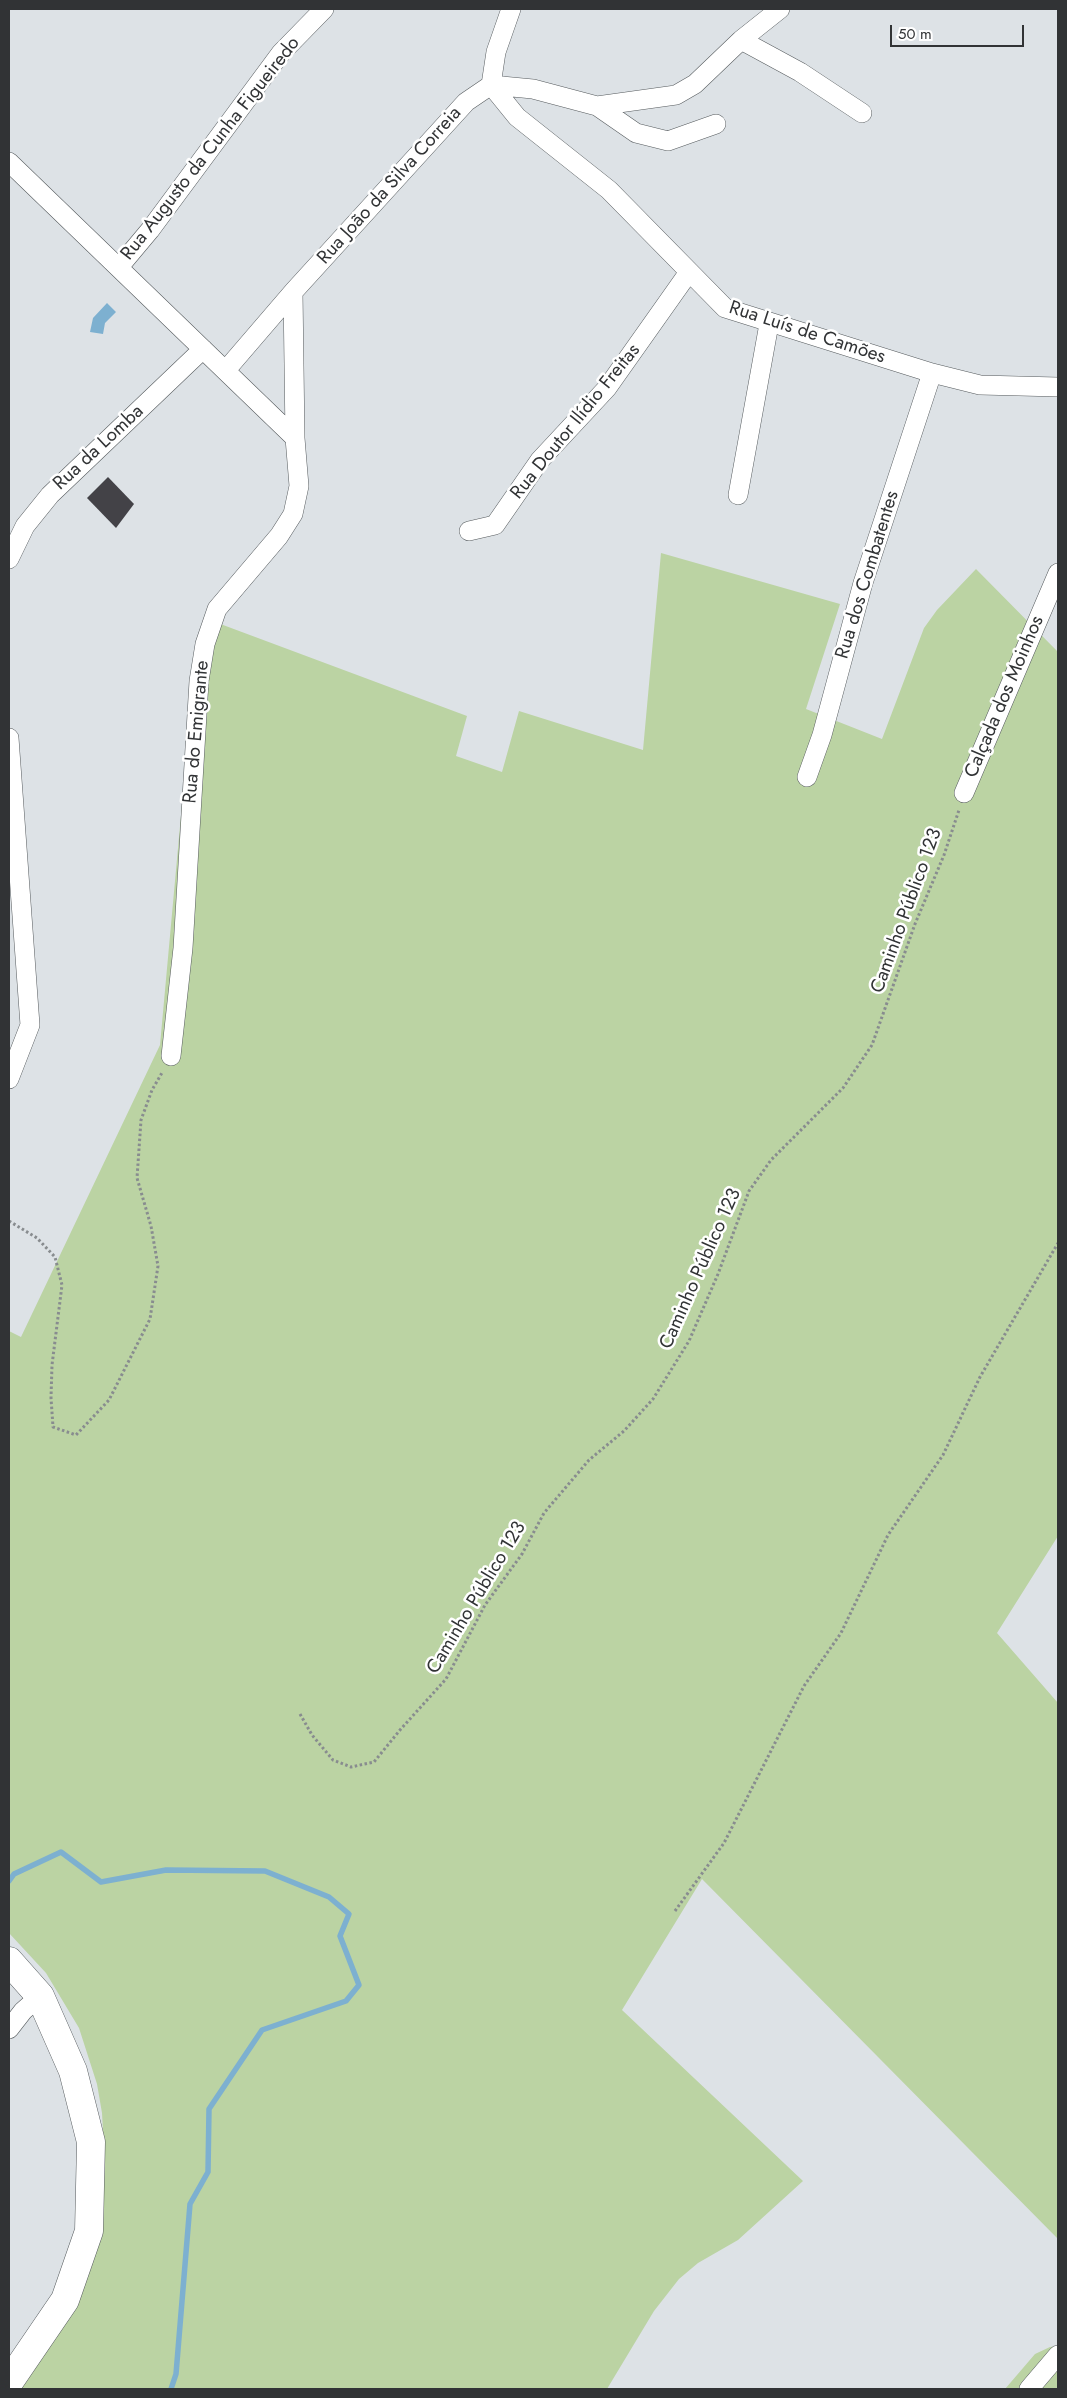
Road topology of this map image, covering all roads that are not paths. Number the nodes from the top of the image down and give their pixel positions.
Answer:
1 (324, 9) edge
2 (511, 9) edge
3 (780, 9) edge
4 (741, 40) junction
5 (491, 86) junction
6 (597, 106) junction
7 (862, 113) dead end
8 (716, 124) dead end
9 (9, 162) edge
10 (119, 268) junction
11 (689, 272) junction
12 (293, 292) junction
13 (769, 324) junction
14 (204, 349) junction
15 (226, 370) junction
16 (932, 374) junction
17 (1058, 387) edge
18 (295, 438) junction
19 (738, 495) dead end
20 (469, 531) dead end
21 (9, 559) edge
22 (1058, 573) edge
23 (9, 738) edge
24 (807, 777) dead end
25 (964, 793) road end
26 (171, 1056) road end
27 (9, 1079) edge
28 (14, 1966) edge
29 (40, 1996) junction
30 (9, 2029) edge
31 (1058, 2355) edge
32 (9, 2382) edge
33 (1030, 2389) edge

1 - 10 street, Rua Augusto da Cunha Figueiredo
2 - 5 street
3 - 4 street
4 - 6 street
4 - 7 street
5 - 6 street
5 - 11 street, Rua Luís de Camões
5 - 12 street, Rua João da Silva Correia
6 - 8 street
9 - 10 street
10 - 14 street
11 - 13 street, Rua Luís de Camões
11 - 20 street, Rua Doutor Ilídio Freitas
12 - 15 street, Rua João da Silva Correia
12 - 18 street, Rua do Emigrante
13 - 16 street, Rua Luís de Camões
13 - 19 street
14 - 15 street
14 - 21 street, Rua da Lomba
15 - 18 street
16 - 17 street, Rua Luís de Camões
16 - 24 street, Rua dos Combatentes
18 - 26 street, Rua do Emigrante
22 - 25 street, Calçada dos Moinhos
23 - 27 street
28 - 29 main road
29 - 30 street
29 - 32 main road
31 - 33 street

